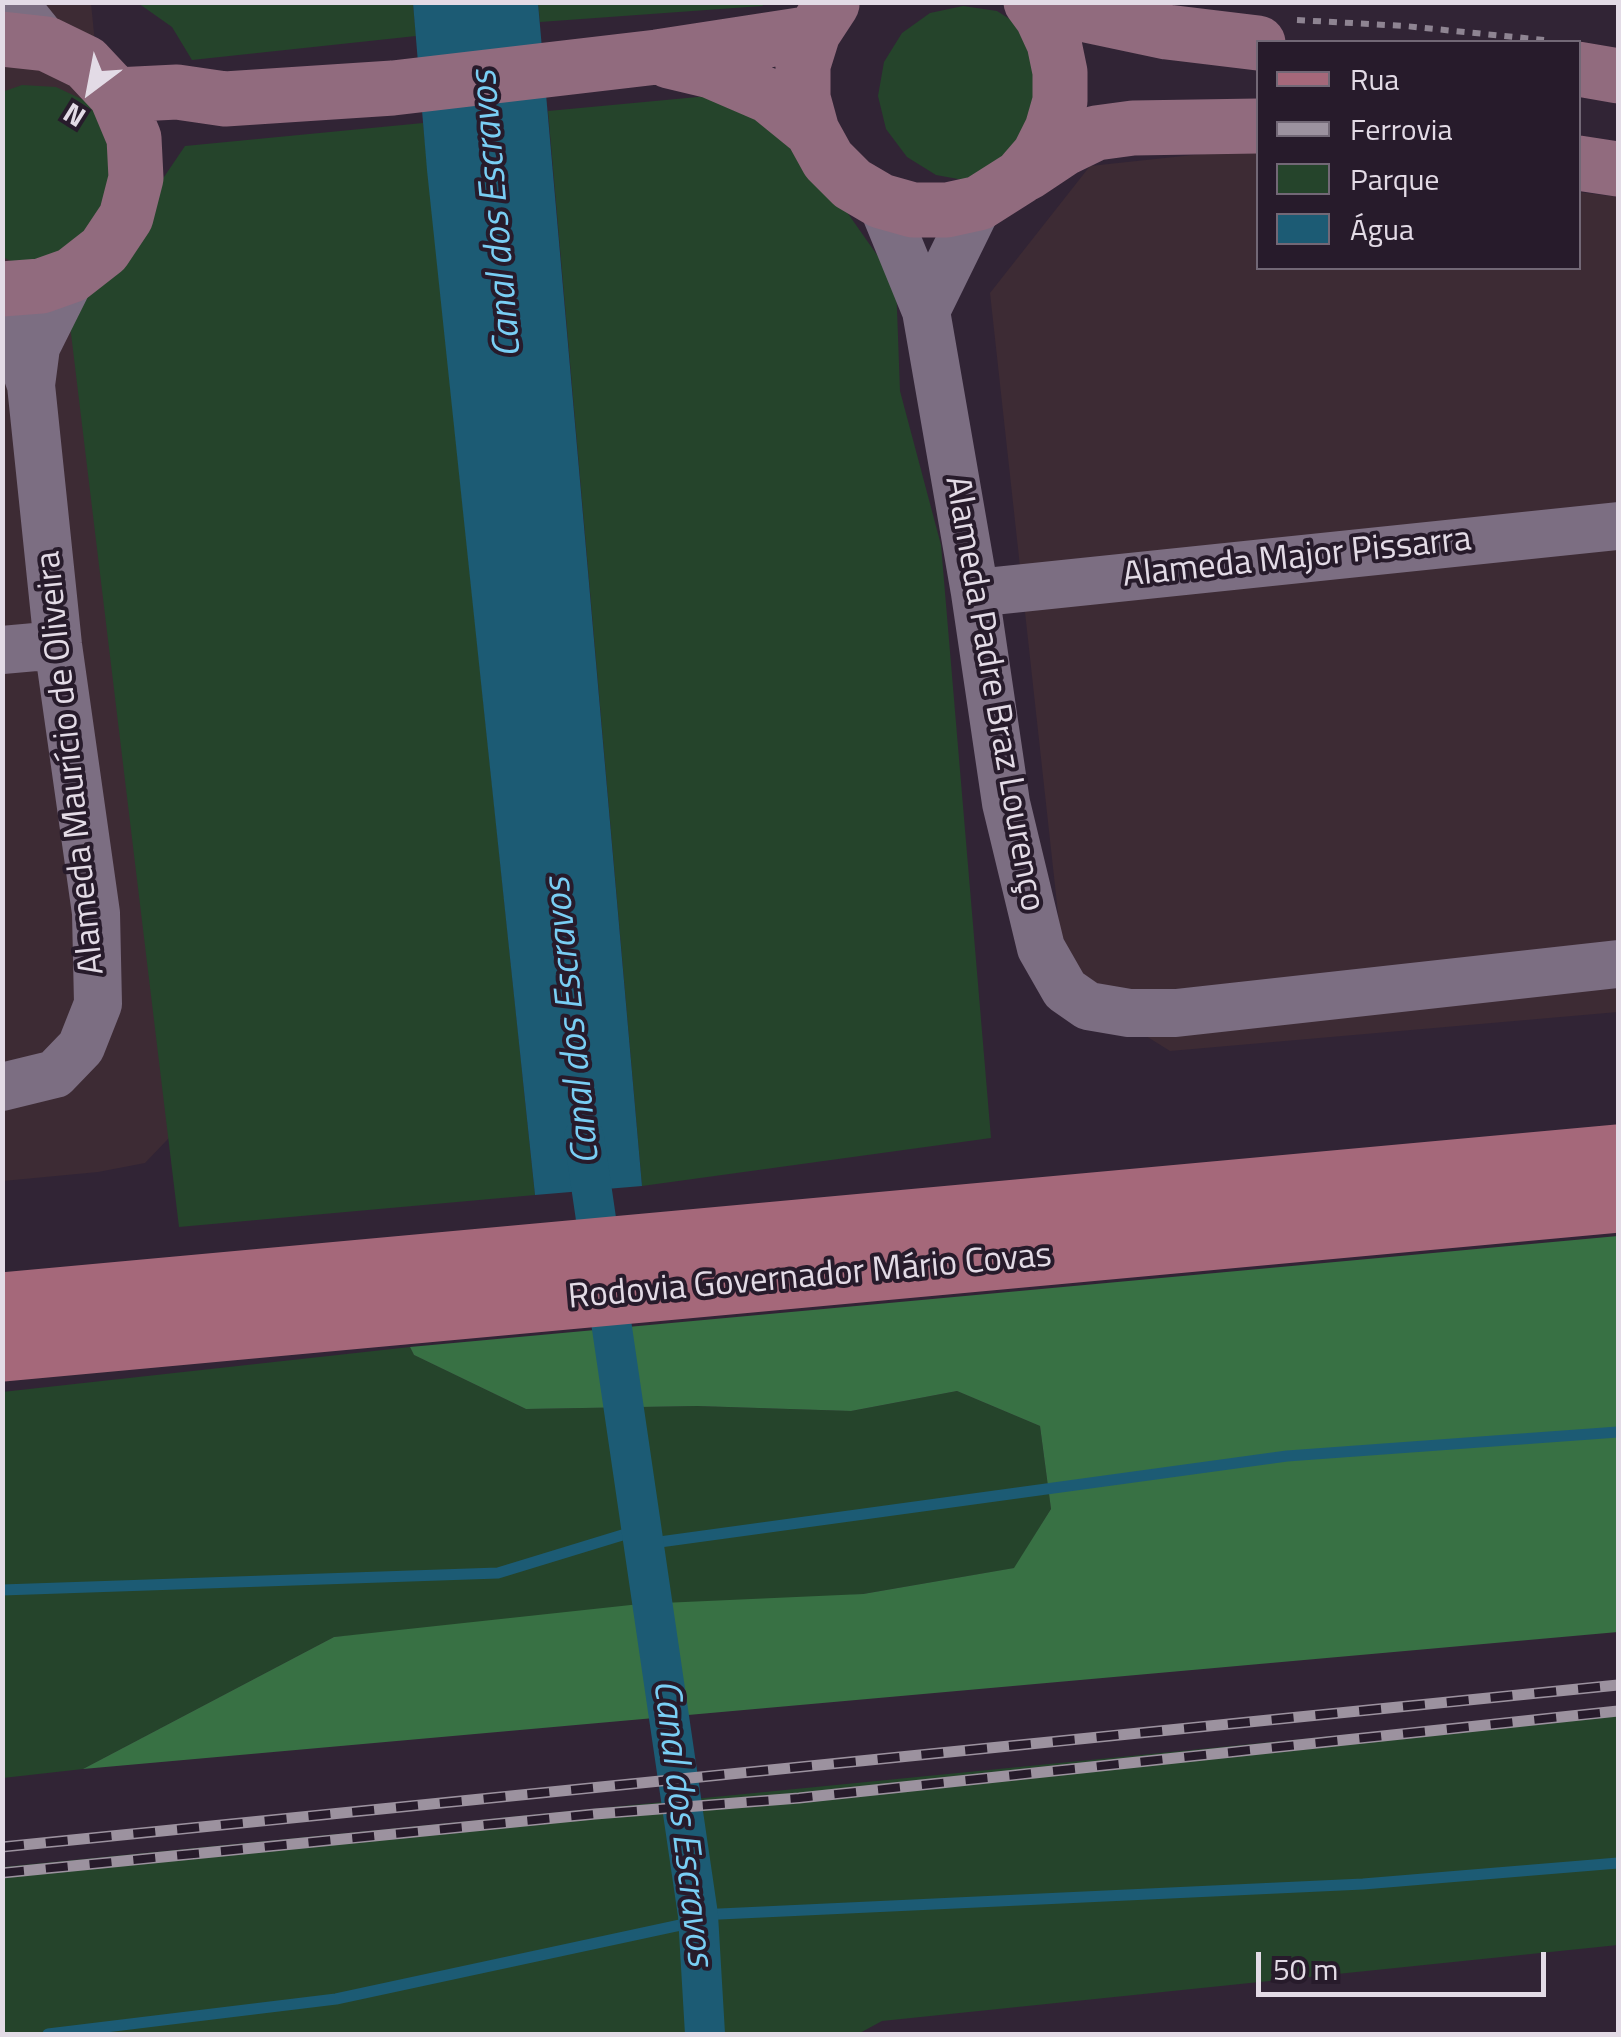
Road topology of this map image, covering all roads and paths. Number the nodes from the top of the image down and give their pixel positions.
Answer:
1 (1031, 2) edge
2 (1049, 2) edge
3 (823, 18) edge
4 (21, 28) edge
5 (1273, 31) edge
6 (1481, 40) edge
7 (657, 57) junction
8 (1581, 62) edge
9 (1618, 76) edge
10 (125, 116) junction
11 (1256, 126) edge
12 (812, 130) junction
13 (1581, 164) edge
14 (1618, 169) edge
15 (1000, 190) junction
16 (881, 201) junction
17 (72, 275) junction
18 (2, 289) edge
19 (926, 311) junction
20 (2, 320) edge
21 (31, 385) junction
22 (1618, 526) edge
23 (975, 593) junction
24 (58, 645) junction
25 (2, 650) edge
26 (1618, 964) edge
27 (2, 1086) edge
28 (1618, 1152) edge
29 (1618, 1205) edge
30 (491, 1281) junction
31 (2, 1300) edge
32 (2, 1354) edge

1 - 15 street
2 - 5 street
3 - 7 street
3 - 12 street
4 - 10 street
5 - 6 path
7 - 10 street
7 - 12 street
8 - 9 street
10 - 17 street
11 - 15 street
12 - 16 street
13 - 14 street
15 - 16 street
15 - 19 street
16 - 19 street, Alameda Padre Braz Lourenço
17 - 18 street
17 - 21 street, Alameda Maurício de Oliveira
19 - 23 street, Alameda Padre Braz Lourenço
20 - 21 street, Alameda Maurício de Oliveira
21 - 24 street, Alameda Maurício de Oliveira
22 - 23 street, Alameda Major Pissarra
23 - 26 street, Alameda Padre Braz Lourenço
24 - 25 street
24 - 27 street, Alameda Maurício de Oliveira
28 - 30 main road, Rodovia Governador Mário Covas
29 - 30 main road, Rodovia Governador Mário Covas
30 - 31 main road, Rodovia Governador Mário Covas
30 - 32 main road, Rodovia Governador Mário Covas

